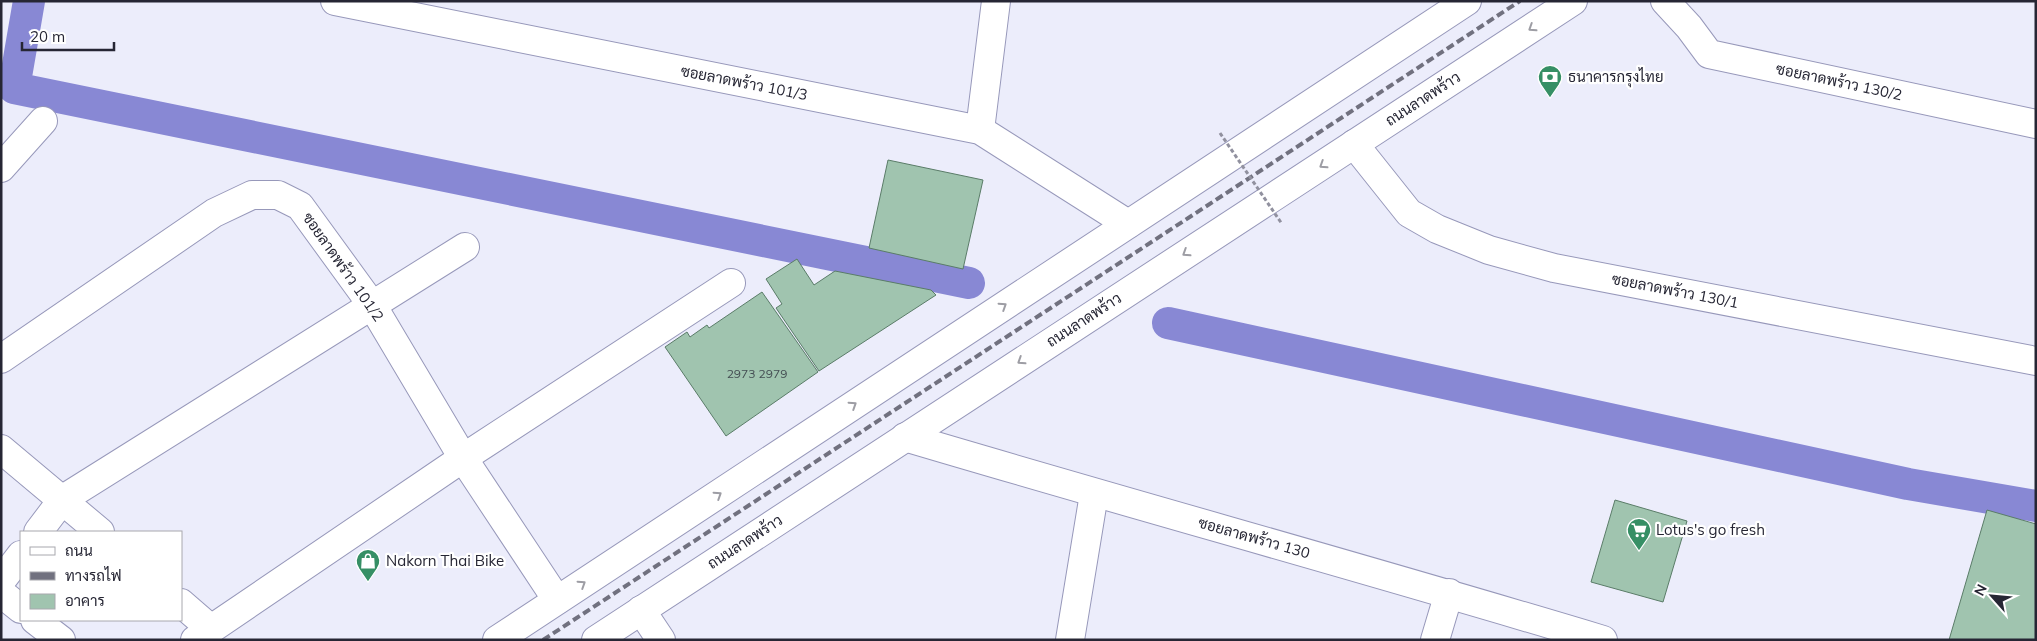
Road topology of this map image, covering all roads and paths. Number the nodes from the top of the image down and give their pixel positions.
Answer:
1 (335, 1) edge
2 (996, 1) edge
3 (1467, 1) edge
4 (1573, 1) edge
5 (1666, 1) edge
6 (43, 121) dead end
7 (2036, 124) edge
8 (980, 130) junction
9 (1220, 133) dead end
10 (1354, 144) junction
11 (1, 168) edge
12 (1128, 224) junction
13 (1282, 224) dead end
14 (465, 247) dead end
15 (731, 283) dead end
16 (372, 305) junction
17 (1, 359) edge
18 (2036, 362) edge
19 (905, 437) junction
20 (1, 449) edge
21 (463, 458) junction
22 (1094, 494) junction
23 (63, 499) junction
24 (39, 531) edge
25 (99, 531) edge
26 (20, 555) edge
27 (1, 581) edge
28 (1, 593) edge
29 (1449, 593) junction
30 (557, 600) junction
31 (182, 604) edge
32 (20, 608) edge
33 (640, 610) junction
34 (36, 621) edge
35 (203, 635) edge
36 (61, 640) edge
37 (497, 640) edge
38 (596, 640) edge
39 (661, 640) edge
40 (1070, 640) edge
41 (1435, 640) edge
42 (1603, 640) edge

1 - 8 street, ซอยลาดพร้าว 101/3
2 - 8 street
3 - 12 street
4 -> 10 street, ถนนลาดพร้าว
5 - 7 street, ซอยลาดพร้าว 130/2
6 - 11 street
8 - 12 street, ซอยลาดพร้าว 101/3
9 - 13 path, bridge
10 - 18 street, ซอยลาดพร้าว 130/1
10 -> 19 street, ถนนลาดพร้าว
30 -> 12 street
14 - 16 street
15 - 21 street
16 - 17 street, ซอยลาดพร้าว 101/2
16 - 21 street, ซอยลาดพร้าว 101/2
16 - 23 street
19 - 22 street, ซอยลาดพร้าว 130
19 - 33 street, ถนนลาดพร้าว
20 - 23 street
21 - 30 street, ซอยลาดพร้าว 101/2
21 - 35 street
22 - 29 street, ซอยลาดพร้าว 130
22 - 40 street
23 - 24 street
23 - 25 street
26 - 27 street
28 - 32 street
29 - 41 street
29 - 42 street, ซอยลาดพร้าว 130
30 - 37 street
31 - 35 street
33 - 38 street, ถนนลาดพร้าว
33 - 39 street
34 - 36 street

